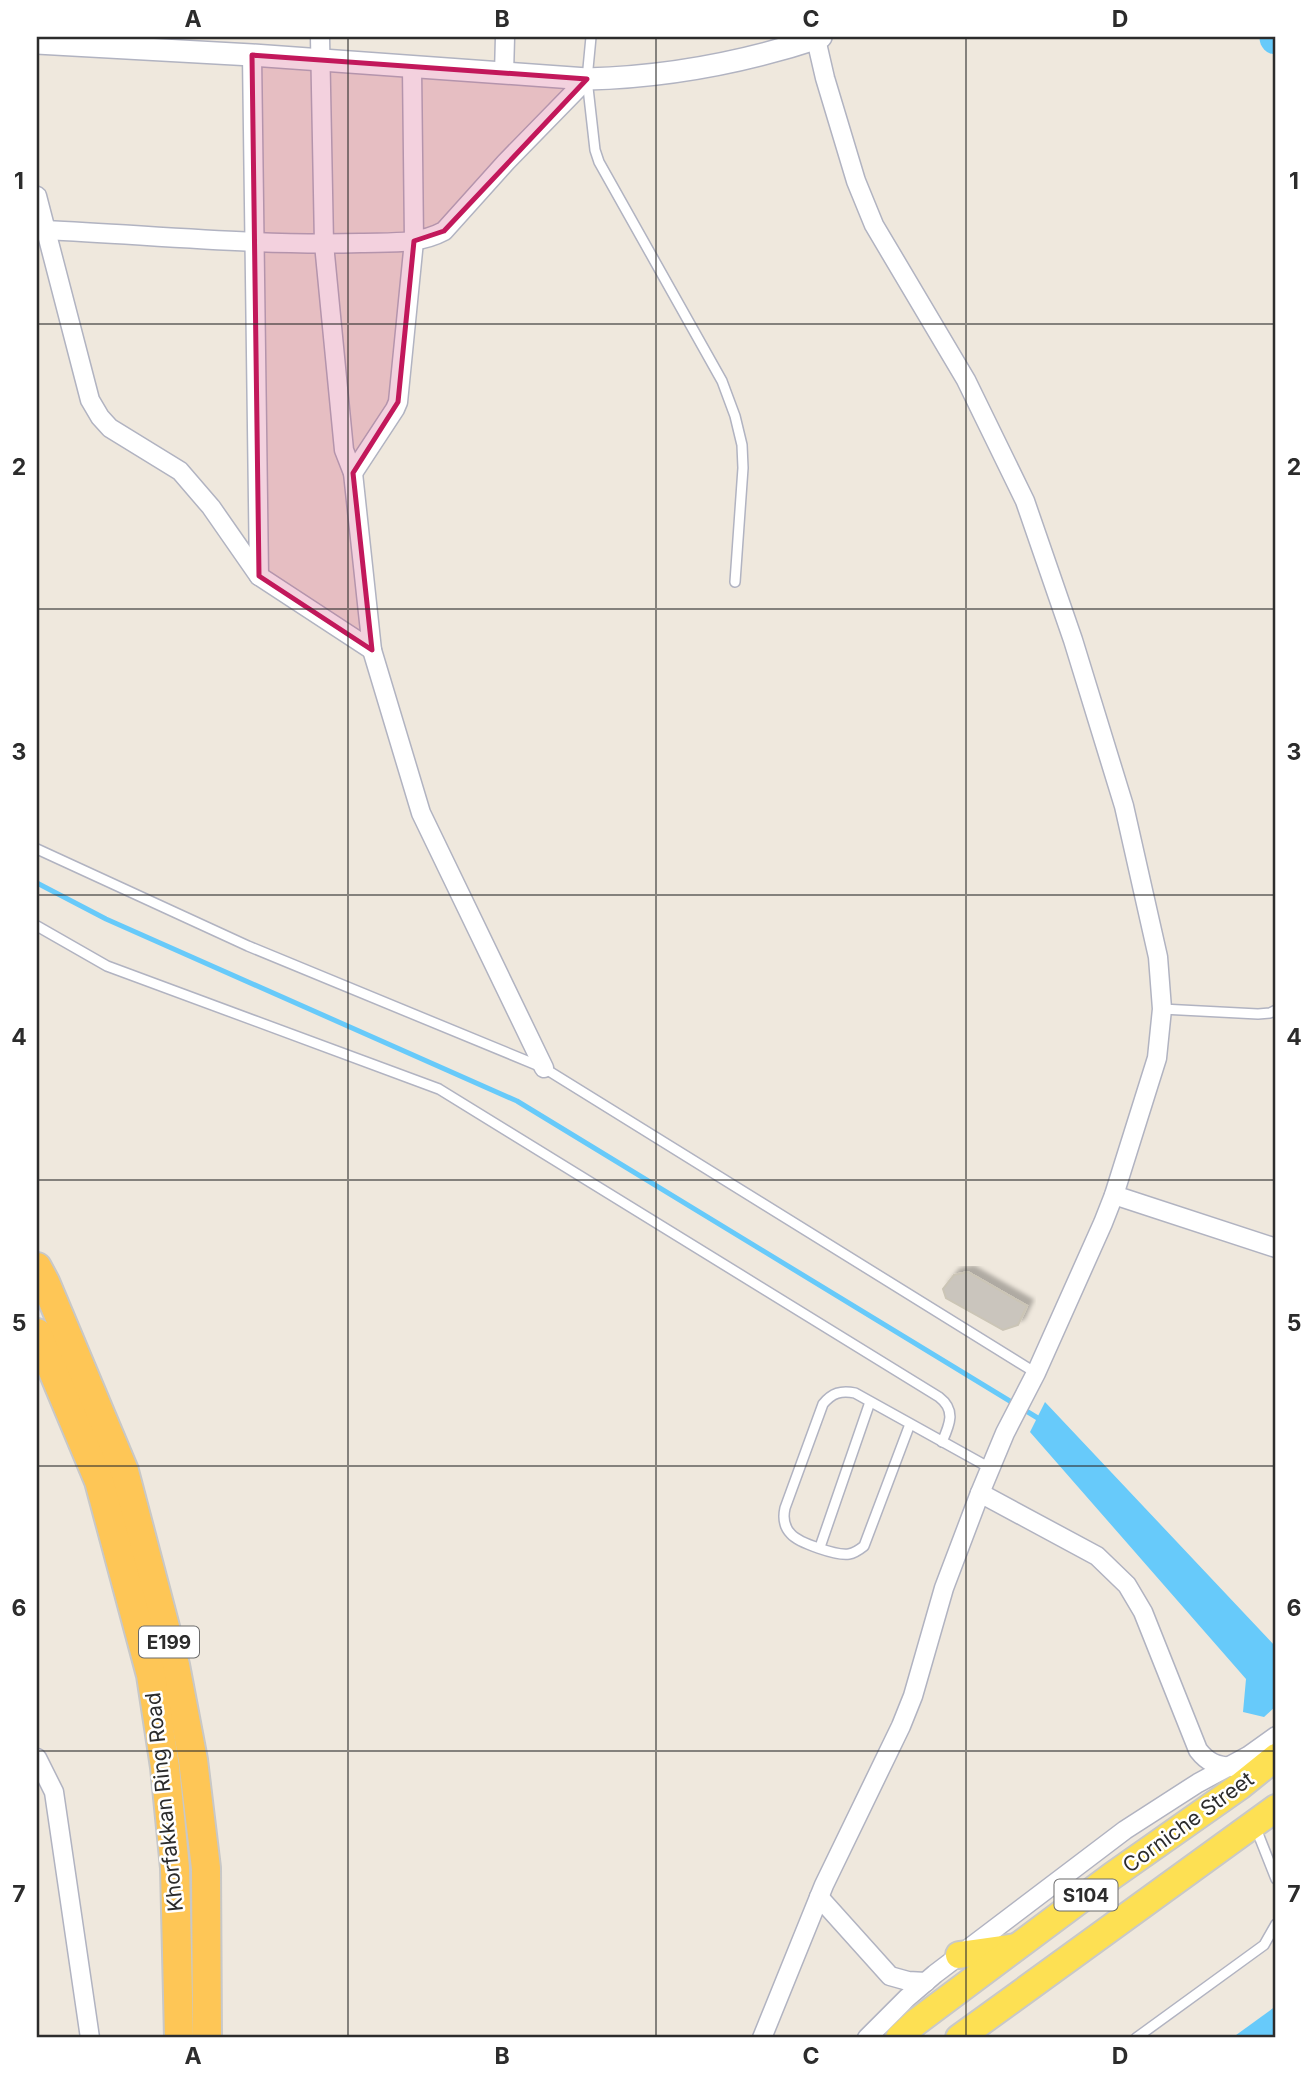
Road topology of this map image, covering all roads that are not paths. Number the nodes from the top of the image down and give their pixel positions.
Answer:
1 (320, 37) edge
2 (505, 37) edge
3 (592, 37) edge
4 (819, 38) edge
5 (65, 40) edge
6 (37, 43) edge
7 (220, 45) edge
8 (253, 55) junction
9 (319, 61) junction
10 (412, 68) junction
11 (504, 74) junction
12 (587, 79) junction
13 (37, 196) edge
14 (46, 230) junction
15 (255, 241) junction
16 (414, 242) junction
17 (324, 244) junction
18 (353, 473) junction
19 (259, 576) junction
20 (735, 582) dead end
21 (372, 650) junction
22 (37, 849) edge
23 (37, 926) edge
24 (1162, 1009) junction
25 (1276, 1010) edge
26 (544, 1068) junction
27 (1114, 1195) junction
28 (1276, 1248) edge
29 (37, 1267) edge
30 (37, 1333) edge
31 (1036, 1373) junction
32 (870, 1402) junction
33 (910, 1424) junction
34 (942, 1442) junction
35 (990, 1468) junction
36 (980, 1493) junction
37 (820, 1548) junction
38 (1276, 1736) edge
39 (1198, 1750) junction
40 (37, 1758) edge
41 (1271, 1762) edge
42 (1229, 1767) junction
43 (1198, 1783) junction
44 (1276, 1808) edge
45 (1198, 1816) junction
46 (1254, 1824) junction
47 (1112, 1876) junction
48 (1276, 1879) edge
49 (819, 1898) junction
50 (1276, 1924) edge
51 (1018, 1947) junction
52 (959, 1955) junction
53 (1061, 1964) junction
54 (890, 1976) junction
55 (926, 1982) junction
56 (894, 2010) junction
57 (90, 2038) edge
58 (179, 2038) edge
59 (208, 2038) edge
60 (762, 2038) edge
61 (867, 2038) edge
62 (899, 2038) edge
63 (959, 2038) edge
64 (1136, 2038) edge

1 - 9 street
2 - 11 street
3 - 12 lane
4 - 12 street
4 - 24 street
5 - 6 street
5 - 7 street
7 - 8 street
8 - 9 street
8 - 15 street
9 - 10 street
9 - 17 street
10 - 11 street
10 - 16 street
11 - 12 street
12 - 16 street
12 - 20 lane
13 - 14 street
14 - 15 street
14 - 19 street
15 - 17 street
15 - 19 street
16 - 17 street
16 - 18 street
17 - 18 street
18 - 21 street
19 - 21 street
21 - 26 street
22 - 26 lane
23 - 34 lane
24 - 25 lane
24 - 27 street
26 - 31 lane
27 - 28 street
27 - 31 street
29 - 59 highway, Khorfakkan Ring Road / E199
30 - 58 highway, Khorfakkan Ring Road / E199
31 - 35 street
32 - 33 lane
32 - 37 lane
32 - 37 lane
33 - 34 lane
33 - 37 lane
34 - 35 lane
35 - 36 street
36 - 39 street
36 - 49 street
38 - 42 street
39 - 42 street
39 - 43 street
40 - 57 street
41 - 42 street
41 - 45 main road, Corniche Street / S104
42 - 43 street
43 - 45 street
43 - 52 street
44 - 46 main road, Corniche Street / S104
45 - 47 main road, Corniche Street / S104
46 - 48 lane
46 - 53 main road, Corniche Street / S104
47 - 51 main road, Corniche Street / S104
47 - 53 main road
49 - 54 street
49 - 60 street
50 - 64 lane
51 - 52 main road
51 - 62 main road, Corniche Street / S104
52 - 55 street
53 - 63 main road, Corniche Street / S104
54 - 55 street
54 - 56 street
55 - 56 street
56 - 61 street

